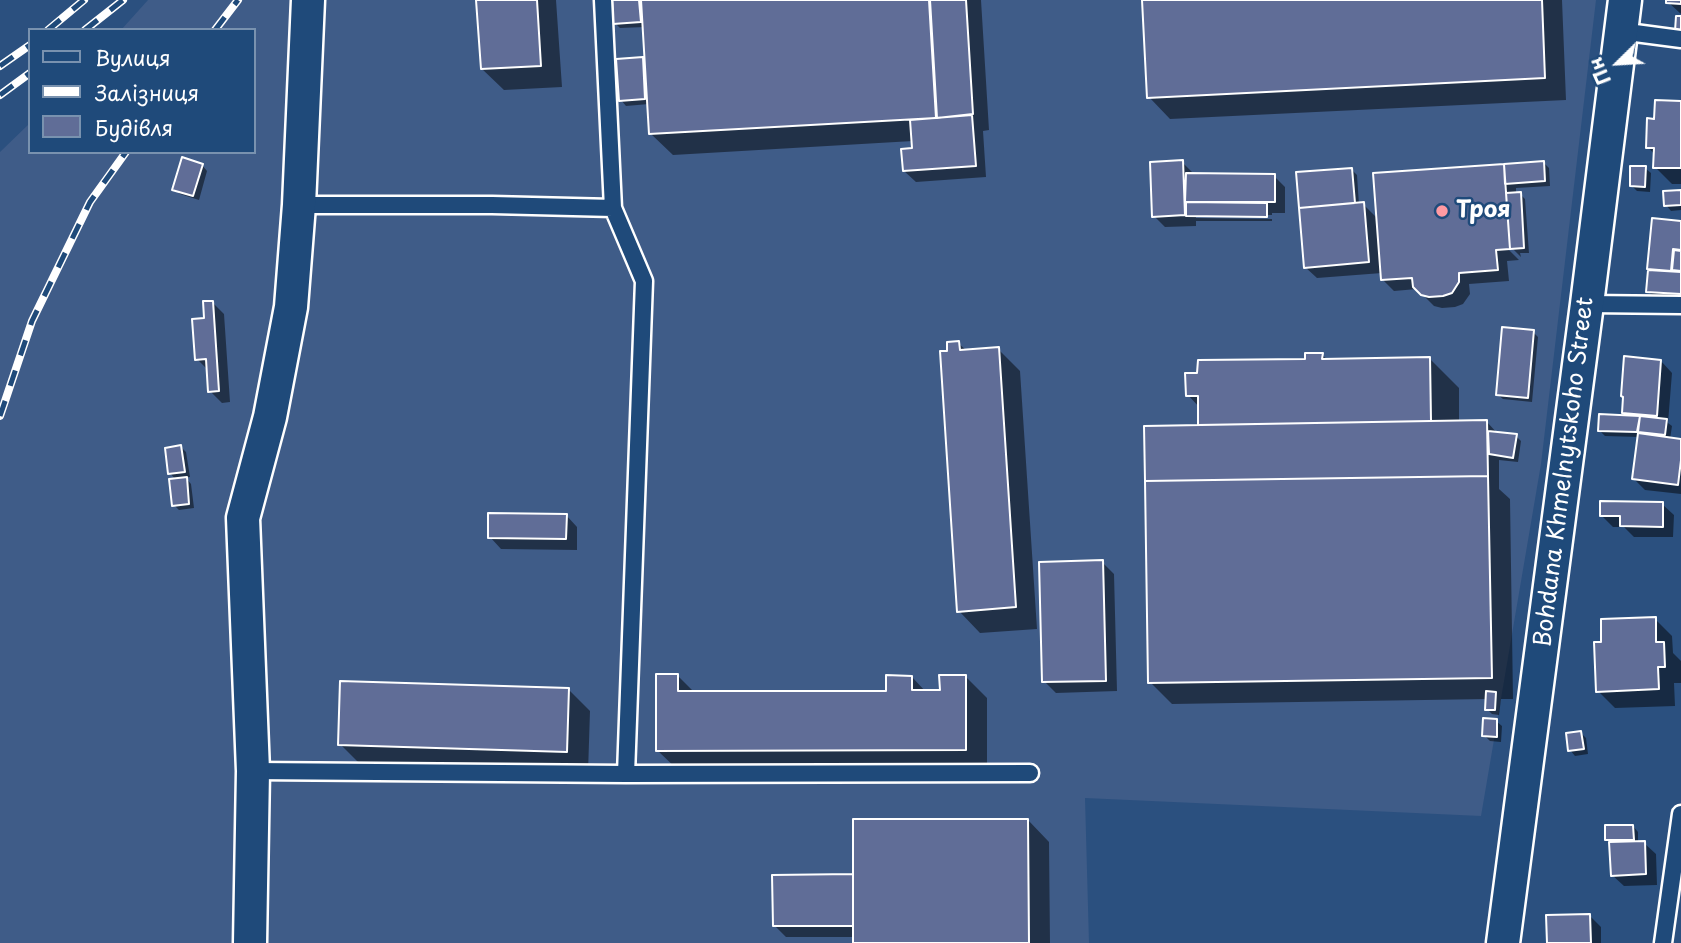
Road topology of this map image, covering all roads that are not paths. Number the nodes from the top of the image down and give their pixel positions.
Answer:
1 (308, 0) edge
2 (603, 0) edge
3 (1622, 15) edge
4 (1681, 39) edge
5 (299, 205) junction
6 (613, 208) junction
7 (1587, 304) junction
8 (1681, 305) edge
9 (253, 771) junction
10 (1030, 773) dead end
11 (625, 774) junction
12 (1681, 814) edge
13 (250, 943) edge
14 (1503, 943) edge
15 (1663, 943) edge

1 - 5 street
2 - 6 lane
3 - 4 lane
3 - 7 street, Bohdana Khmelnytskoho Street
5 - 6 lane
5 - 9 street
6 - 11 lane
7 - 8 lane
7 - 14 street, Bohdana Khmelnytskoho Street
9 - 11 lane
9 - 13 street
10 - 11 lane
12 - 15 lane

